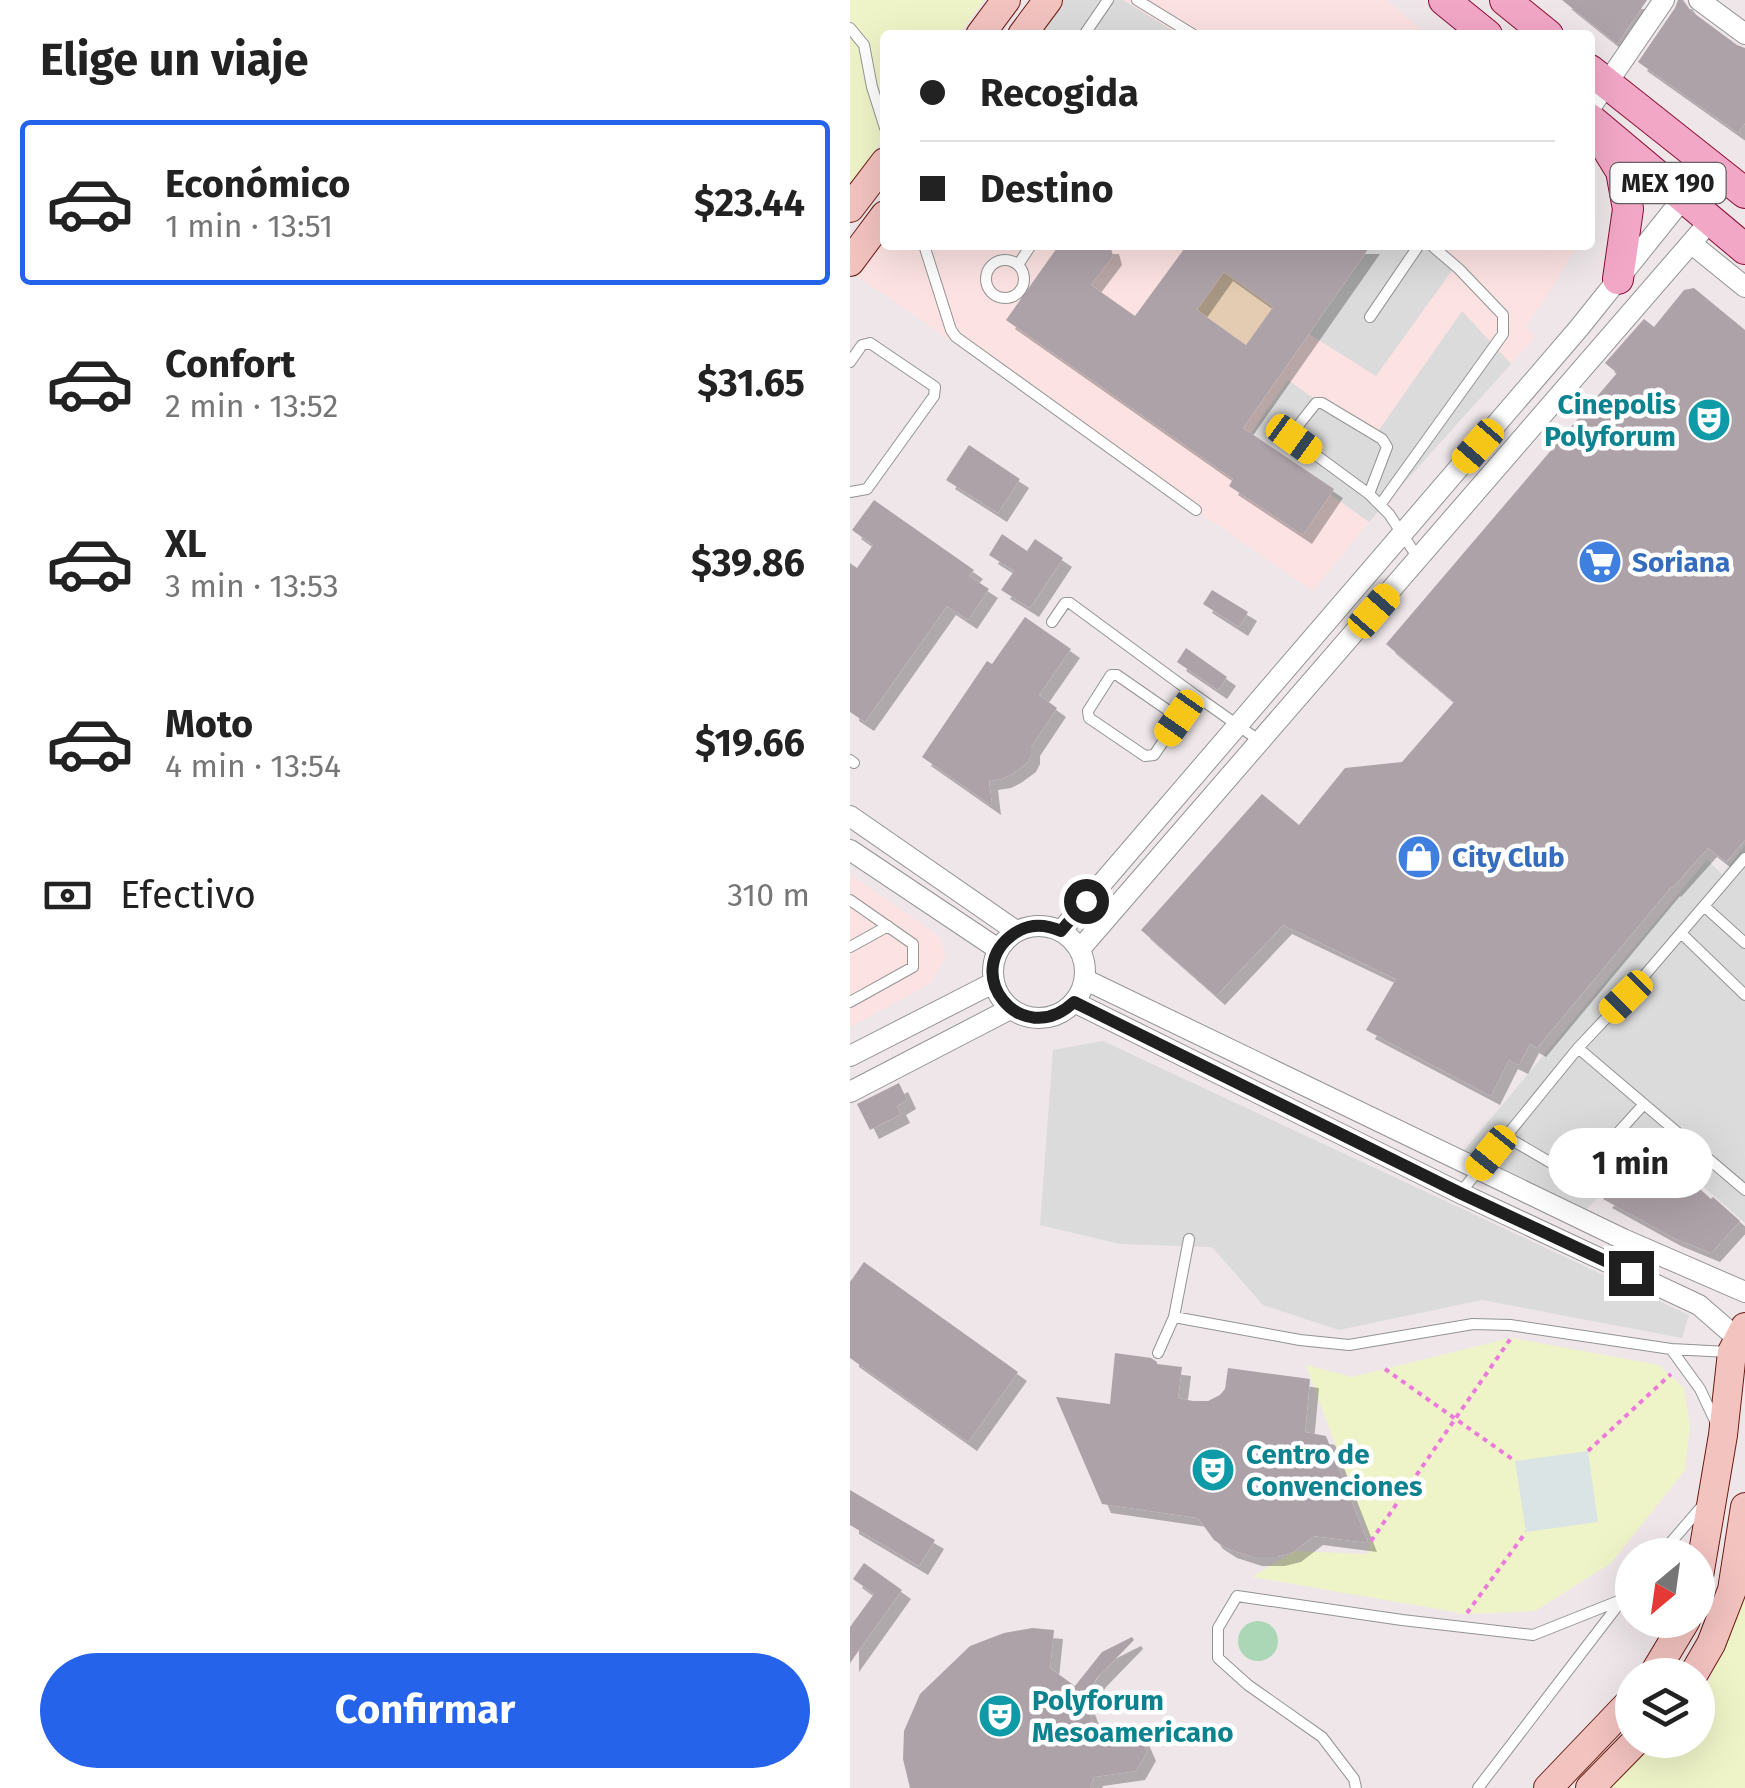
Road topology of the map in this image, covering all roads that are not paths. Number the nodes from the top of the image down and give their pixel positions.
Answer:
1 (1006, 0) edge
2 (1048, 0) edge
3 (1108, 0) edge
4 (1137, 0) edge
5 (1444, 0) edge
6 (1506, 0) edge
7 (1664, 0) edge
8 (1699, 0) edge
9 (850, 28) edge
10 (984, 30) edge
11 (1026, 30) edge
12 (1087, 30) edge
13 (1186, 30) edge
14 (1481, 30) edge
15 (1542, 30) edge
16 (1745, 34) edge
17 (1596, 87) edge
18 (880, 112) edge
19 (1595, 124) edge
20 (1595, 128) edge
21 (880, 169) edge
22 (1745, 193) edge
23 (1684, 196) junction
24 (850, 208) edge
25 (1711, 220) junction
26 (880, 222) edge
27 (1692, 244) junction
28 (1745, 249) edge
29 (926, 250) edge
30 (1028, 250) edge
31 (1416, 250) edge
32 (1437, 250) edge
33 (850, 262) edge
34 (1018, 265) dead end
35 (1618, 279) junction
36 (1745, 287) edge
37 (1370, 318) dead end
38 (850, 362) edge
39 (850, 492) edge
40 (1369, 494) junction
41 (1380, 506) junction
42 (1196, 510) dead end
43 (1402, 534) junction
44 (1419, 559) junction
45 (1052, 622) dead end
46 (1195, 695) junction
47 (1179, 718) junction
48 (1236, 725) junction
49 (1261, 741) junction
50 (850, 816) edge
51 (850, 850) edge
52 (1745, 858) edge
53 (850, 900) edge
54 (1704, 906) junction
55 (888, 926) junction
56 (1061, 931) junction
57 (1016, 932) junction
58 (1681, 933) junction
59 (1745, 943) edge
60 (850, 946) edge
61 (1080, 948) junction
62 (998, 949) junction
63 (1086, 980) junction
64 (993, 983) junction
65 (1745, 995) edge
66 (850, 1002) edge
67 (1074, 1002) junction
68 (1010, 1009) junction
69 (1578, 1048) junction
70 (850, 1056) edge
71 (850, 1092) edge
72 (1644, 1104) junction
73 (1505, 1136) junction
74 (1477, 1170) junction
75 (1745, 1190) edge
76 (1460, 1193) junction
77 (1189, 1239) dead end
78 (1745, 1292) edge
79 (1174, 1317) junction
80 (1740, 1341) edge
81 (1671, 1349) junction
82 (1158, 1353) dead end
83 (1723, 1436) junction
84 (1713, 1493) junction
85 (1745, 1506) edge
86 (1675, 1538) edge
87 (1707, 1538) edge
88 (1615, 1602) edge
89 (1615, 1608) edge
90 (1703, 1658) edge
91 (1615, 1718) edge
92 (1620, 1758) edge
93 (1356, 1788) edge
94 (1478, 1788) edge
95 (1548, 1788) edge
96 (1590, 1788) edge

1 - 10 main road
2 - 11 main road
3 - 12 lane
4 - 13 lane
5 - 14 main road
6 - 15 main road
7 - 17 street
8 - 16 street
9 - 18 lane
17 - 22 main road, MEX 190
19 - 23 main road, MEX 190
20 - 35 main road
21 - 24 main road
23 - 25 main road, MEX 190
23 - 35 street
25 - 27 street
25 - 28 main road, MEX 190
26 - 33 main road
27 - 36 street
27 - 44 street
29 - 42 lane
30 - 34 lane
31 - 37 lane
32 - 41 lane
35 - 43 street
38 - 39 lane
40 - 40 lane
40 - 41 lane
41 - 43 lane
43 - 44 lane
43 - 48 street
44 - 49 street
45 - 46 lane
46 - 47 lane
46 - 48 lane
47 - 47 lane
48 - 49 lane
48 - 56 street
49 - 61 street
50 - 57 street
51 - 62 street
52 - 54 lane
53 - 55 lane
54 - 58 lane
54 - 59 lane
55 - 60 lane
55 - 66 lane
56 - 57 street
56 - 61 street
57 - 62 street
58 - 65 lane
58 - 69 lane
61 - 63 street
62 - 64 street
63 - 67 street
63 - 74 street
64 - 68 street
64 - 70 street
67 - 68 street
67 - 76 street
68 - 71 street
69 - 72 lane
69 - 73 lane
72 - 73 lane
72 - 75 lane
73 - 74 lane
74 - 76 lane
74 - 78 street
76 - 80 street
77 - 79 lane
79 - 81 lane
79 - 82 lane
80 - 81 lane
80 - 83 main road
81 - 83 lane
83 - 84 main road
84 - 86 lane
84 - 87 main road
85 - 90 main road
88 - 93 lane
89 - 94 lane
91 - 95 main road
92 - 96 main road

